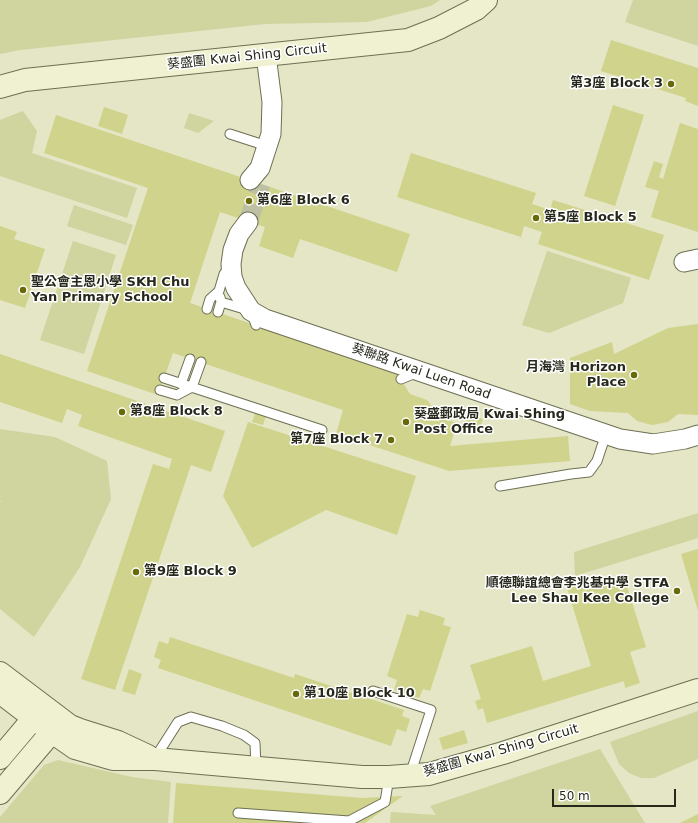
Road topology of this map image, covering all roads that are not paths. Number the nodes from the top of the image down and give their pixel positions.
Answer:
1 (486, 0) edge
2 (266, 55) junction
3 (0, 87) edge
4 (230, 134) dead end
5 (267, 146) junction
6 (257, 177) tunnel mouth
7 (241, 224) tunnel mouth
8 (231, 264) junction
9 (219, 292) junction
10 (222, 302) junction
11 (206, 309) dead end
12 (218, 312) dead end
13 (253, 318) junction
14 (190, 359) dead end
15 (201, 362) dead end
16 (420, 372) junction
17 (164, 378) dead end
18 (401, 379) dead end
19 (181, 384) junction
20 (192, 387) junction
21 (160, 390) dead end
22 (322, 430) dead end
23 (606, 434) junction
24 (698, 435) edge
25 (500, 486) dead end
26 (0, 673) edge
27 (698, 690) edge
28 (373, 691) dead end
29 (0, 692) edge
30 (39, 712) junction
31 (57, 726) junction
32 (0, 758) edge
33 (155, 759) junction
34 (256, 768) junction
35 (399, 777) junction
36 (0, 793) edge
37 (238, 813) dead end

1 - 2 street, 葵盛圍 Kwai Shing Circuit
2 - 3 street, 葵盛圍 Kwai Shing Circuit
2 - 5 street
4 - 5 lane
5 - 6 street
7 - 8 street, 葵聯路 Kwai Luen Road
8 - 9 lane
8 - 13 street, 葵聯路 Kwai Luen Road
9 - 10 lane
9 - 11 lane
10 - 12 lane
10 - 13 lane
13 - 16 street, 葵聯路 Kwai Luen Road
14 - 19 lane
15 - 20 lane
16 - 18 lane
16 - 23 street, 葵聯路 Kwai Luen Road
17 - 19 lane
19 - 20 lane
20 - 21 lane
20 - 22 lane
23 - 24 street, 葵聯路 Kwai Luen Road
23 - 25 lane
26 - 30 street, 葵盛圍 Kwai Shing Circuit
27 - 35 street, 葵盛圍 Kwai Shing Circuit
28 - 35 lane
29 - 30 street, 葵盛圍 Kwai Shing Circuit
30 - 31 street, 葵盛圍 Kwai Shing Circuit
30 - 32 street
31 - 33 street, 葵盛圍 Kwai Shing Circuit
31 - 36 street
33 - 34 street, 葵盛圍 Kwai Shing Circuit
33 - 34 lane
34 - 35 street, 葵盛圍 Kwai Shing Circuit
35 - 37 lane

